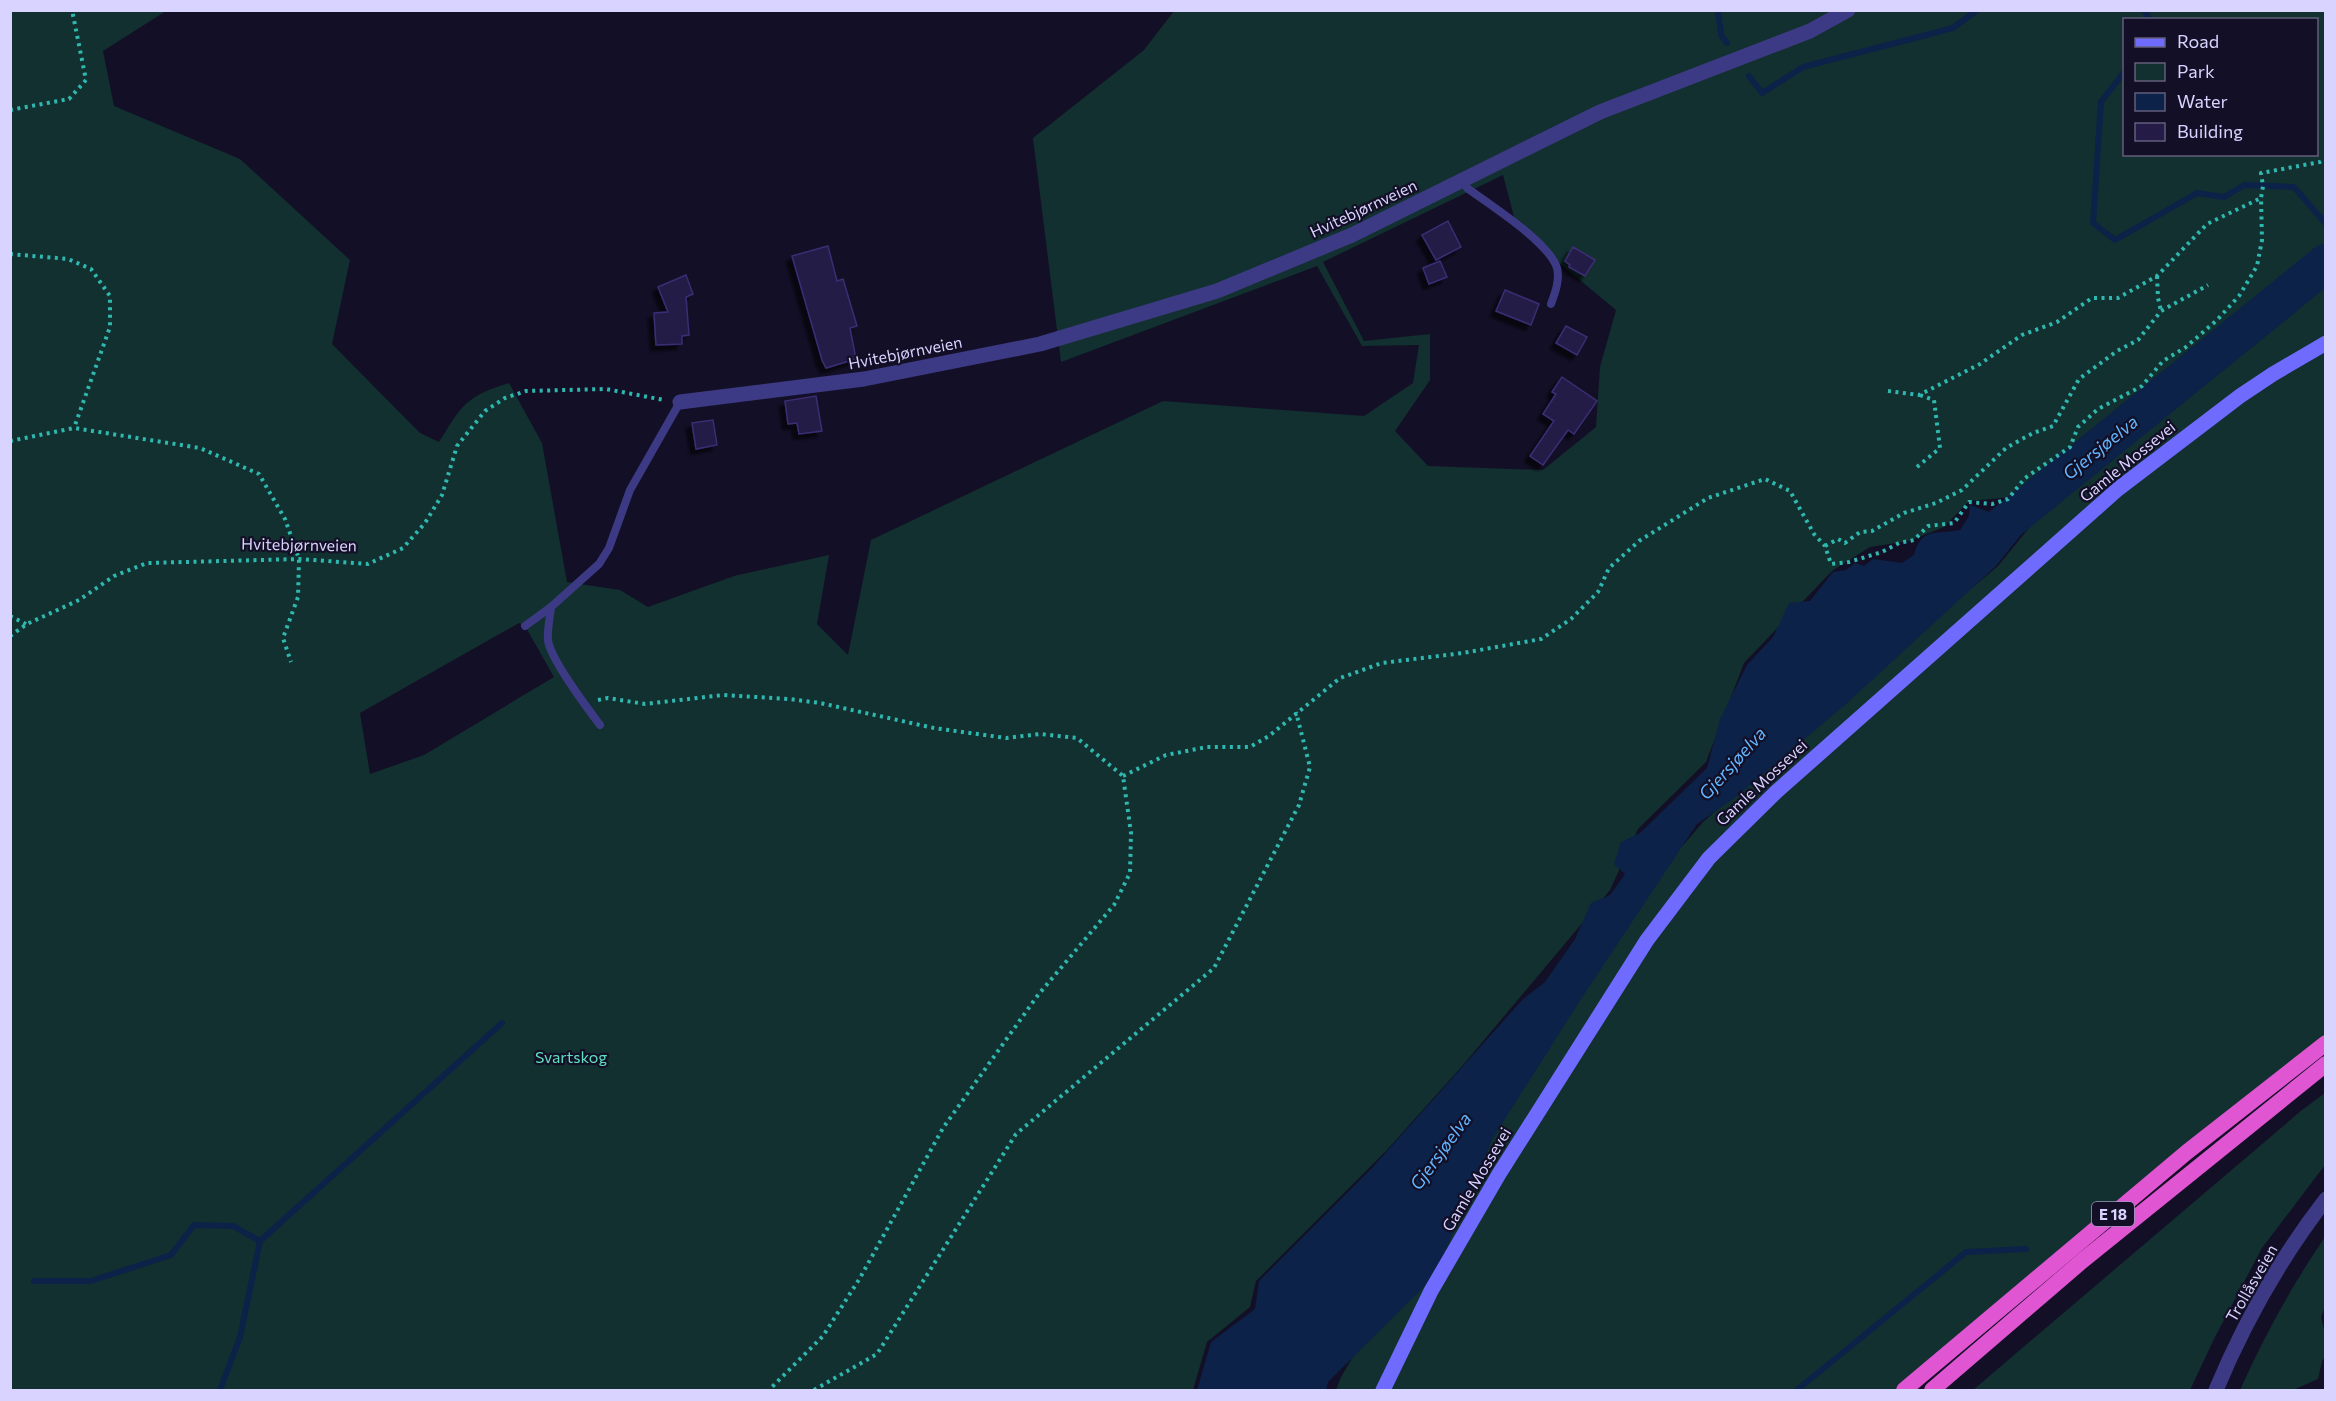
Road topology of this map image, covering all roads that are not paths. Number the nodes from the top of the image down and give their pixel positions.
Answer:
1 (1848, 10) edge
2 (1462, 181) junction
3 (1551, 304) dead end
4 (2325, 343) edge
5 (680, 402) joint
6 (551, 607) junction
7 (525, 626) dead end
8 (600, 725) dead end
9 (2325, 1043) edge
10 (2325, 1064) edge
11 (2325, 1199) edge
12 (1383, 1390) edge
13 (1904, 1390) edge
14 (1932, 1390) edge
15 (2216, 1390) edge

1 - 2 street, Hvitebjørnveien
2 - 3 lane
2 - 5 street, Hvitebjørnveien
4 - 12 main road, Gamle Mossevei
5 - 6 lane
6 - 7 lane
6 - 8 lane
9 - 13 highway, E 18
10 - 14 highway, E 18
11 - 15 street, Trollåsveien

